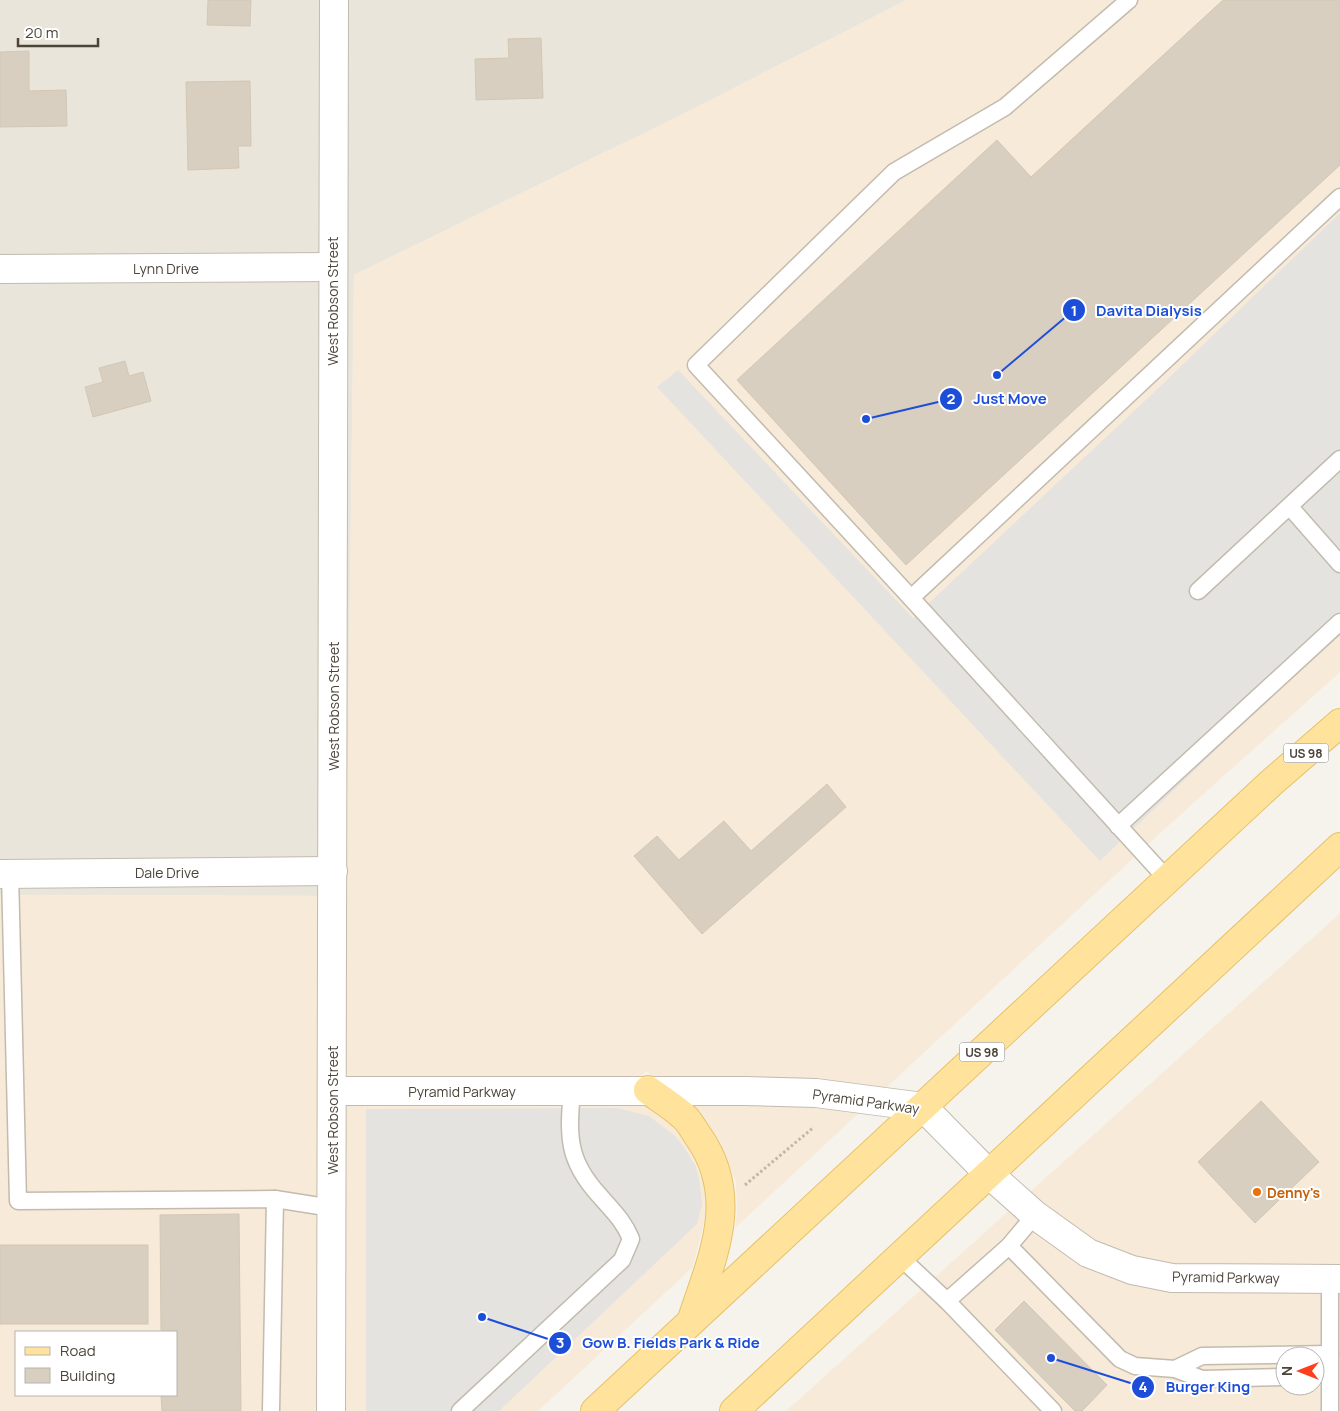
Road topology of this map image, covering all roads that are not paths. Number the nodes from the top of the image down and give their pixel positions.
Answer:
1 (334, 0) edge
2 (1129, 0) edge
3 (1340, 197) edge
4 (332, 267) junction
5 (0, 269) edge
6 (1340, 459) edge
7 (1290, 507) junction
8 (1340, 564) edge
9 (1198, 591) dead end
10 (911, 598) junction
11 (1340, 622) edge
12 (1340, 723) edge
13 (1118, 826) junction
14 (1340, 847) edge
15 (333, 871) junction
16 (5, 874) edge
17 (1167, 879) junction
18 (572, 1090) junction
19 (648, 1090) junction
20 (332, 1091) junction
21 (923, 1107) junction
22 (989, 1174) junction
23 (275, 1199) junction
24 (332, 1208) junction
25 (1035, 1215) junction
26 (1009, 1246) junction
27 (900, 1257) junction
28 (1335, 1278) edge
29 (947, 1301) junction
30 (691, 1321) junction
31 (1330, 1354) junction
32 (1325, 1368) edge
33 (1175, 1370) junction
34 (1275, 1377) edge
35 (1325, 1390) edge
36 (271, 1411) edge
37 (331, 1411) edge
38 (460, 1411) edge
39 (596, 1411) edge
40 (734, 1411) edge
41 (1053, 1411) edge
42 (1330, 1411) edge

1 - 4 street, West Robson Street
2 - 10 lane
3 - 10 lane
4 - 5 street, Lynn Drive
4 - 15 street, West Robson Street
6 - 7 lane
7 - 8 lane
7 - 9 lane
10 - 13 lane
11 - 13 lane
12 - 17 main road, US 98
13 - 17 lane
14 - 22 main road
15 - 16 street, Dale Drive
15 - 20 street, West Robson Street
16 - 23 lane
17 - 21 main road, US 98
18 - 19 street, Pyramid Parkway
18 - 20 street, Pyramid Parkway
18 - 38 lane
19 - 21 street, Pyramid Parkway
19 - 30 main road
20 - 24 street, West Robson Street
21 - 22 street, Pyramid Parkway
21 - 30 main road, US 98
22 - 25 street, Pyramid Parkway
22 - 27 main road
23 - 24 lane
23 - 36 lane
24 - 37 street, West Robson Street
25 - 26 lane
25 - 28 street, Pyramid Parkway
26 - 29 lane
26 - 33 lane
27 - 29 lane
27 - 40 main road
28 - 31 lane
29 - 41 lane
30 - 39 main road, US 98
31 - 32 lane
31 - 33 lane
33 - 34 lane
35 - 42 lane

